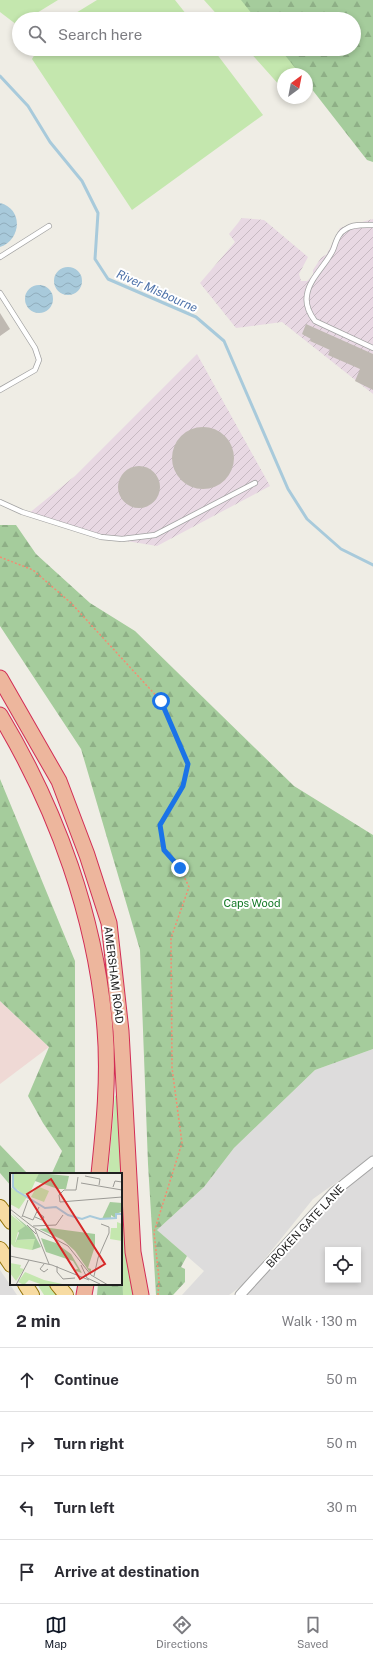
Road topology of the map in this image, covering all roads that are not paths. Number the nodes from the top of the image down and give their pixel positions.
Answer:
1 (373, 224) edge
2 (48, 226) dead end
3 (0, 257) edge
4 (0, 293) edge
5 (373, 348) edge
6 (0, 390) edge
7 (255, 483) dead end
8 (0, 502) edge
9 (0, 678) edge
10 (0, 716) edge
11 (373, 1161) edge
12 (99, 1173) edge
13 (0, 1207) edge
14 (10, 1221) edge
15 (0, 1249) edge
16 (10, 1264) edge
17 (26, 1285) edge
18 (58, 1285) edge
19 (86, 1285) edge
20 (32, 1295) edge
21 (66, 1295) edge
22 (84, 1295) edge
23 (141, 1295) edge
24 (240, 1295) edge

1 - 5 lane
2 - 3 lane
4 - 6 lane
7 - 8 lane
9 - 23 highway, AMERSHAM ROAD
10 - 12 highway
11 - 24 street, BROKEN GATE LANE
13 - 14 main road
15 - 16 main road
17 - 20 main road
18 - 21 main road
19 - 22 highway

